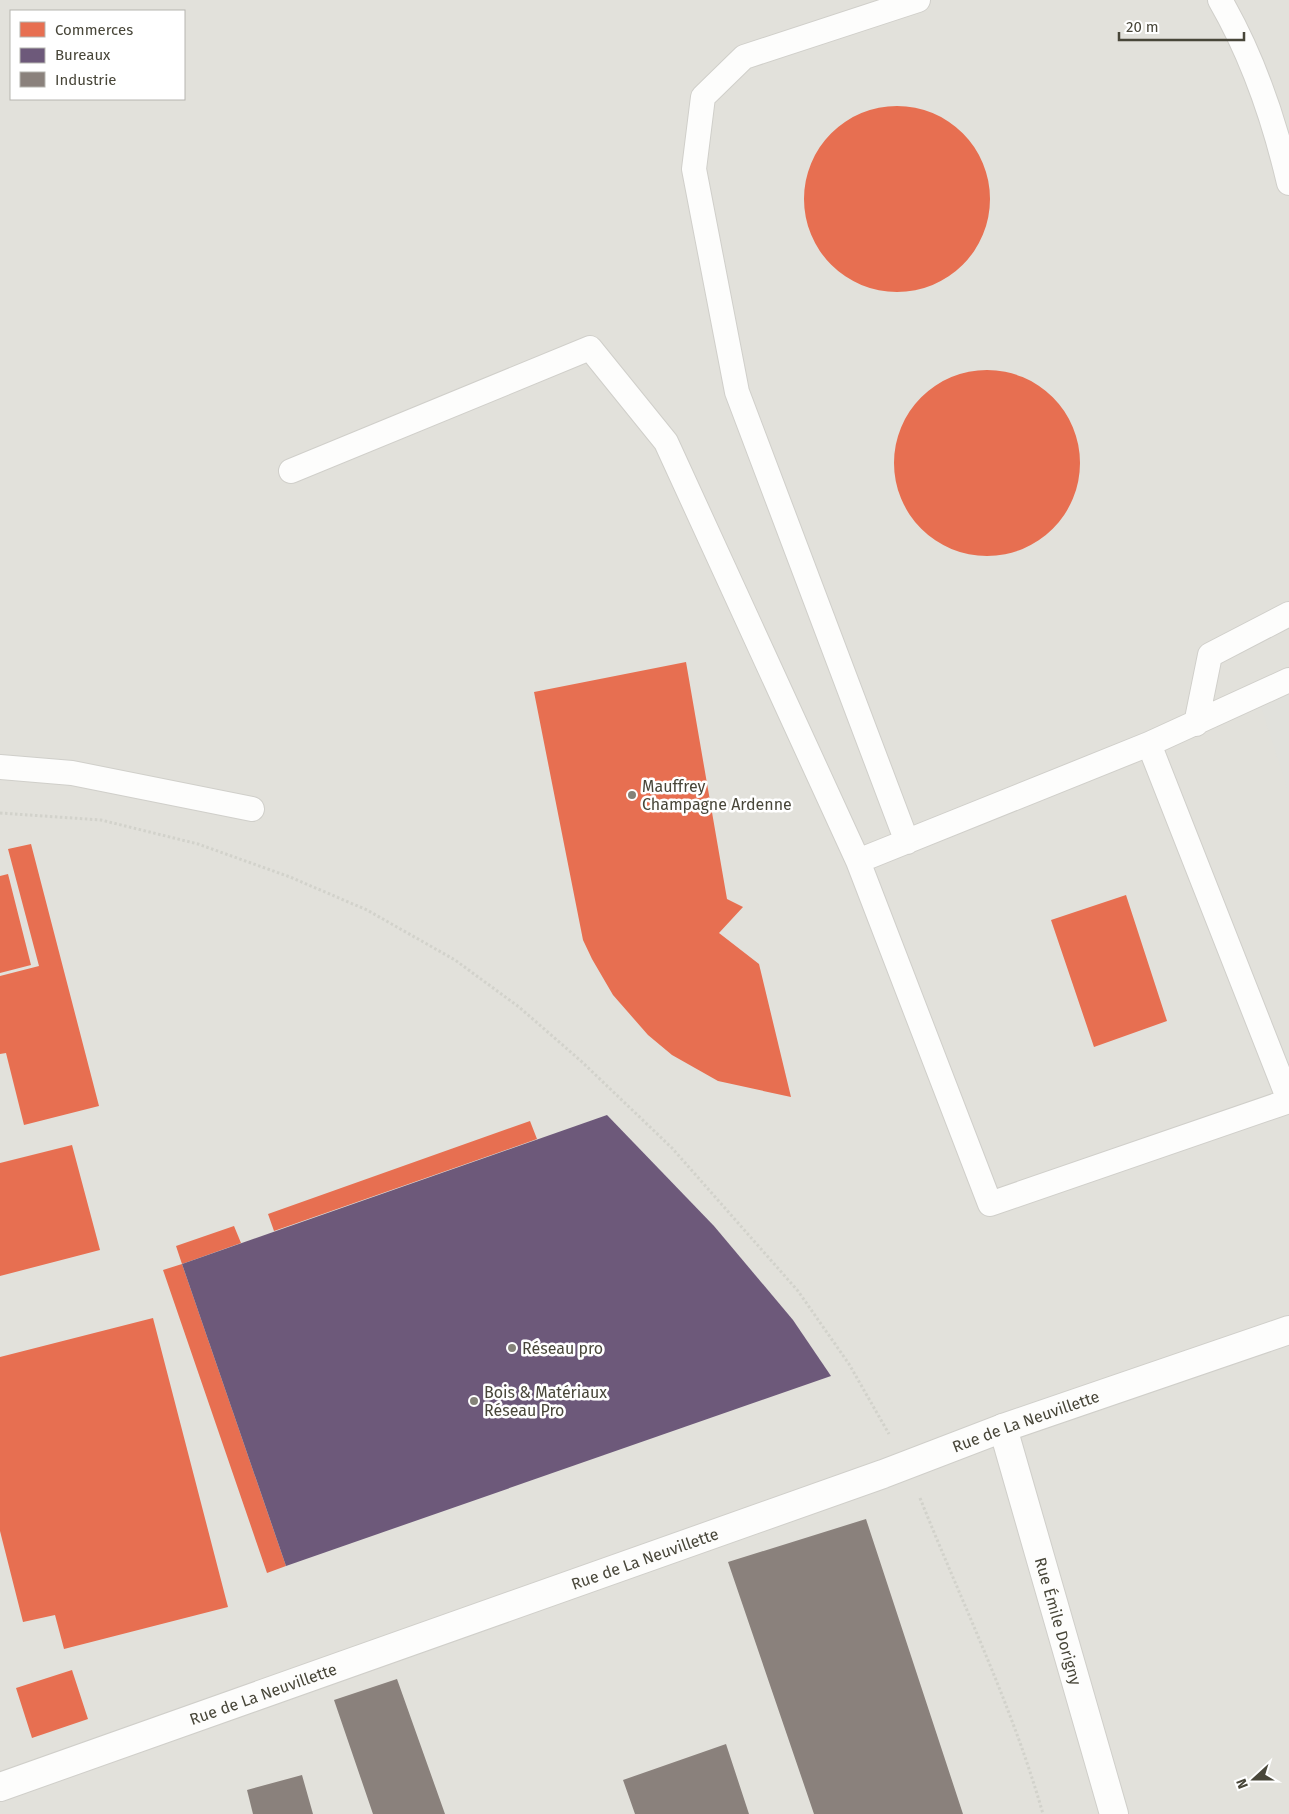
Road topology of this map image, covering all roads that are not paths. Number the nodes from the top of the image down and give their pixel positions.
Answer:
1 (918, 0) edge
2 (1220, 0) edge
3 (1289, 183) edge
4 (291, 471) dead end
5 (1289, 614) edge
6 (1289, 680) edge
7 (1196, 724) junction
8 (1149, 744) junction
9 (0, 767) edge
10 (252, 810) dead end
11 (907, 842) junction
12 (858, 862) junction
13 (1282, 1062) edge
14 (1289, 1101) edge
15 (1289, 1330) edge
16 (1003, 1428) junction
17 (0, 1787) edge
18 (1114, 1814) edge

1 - 11 lane
2 - 3 lane
4 - 12 lane
5 - 7 lane
6 - 7 lane
7 - 8 lane
8 - 11 lane
8 - 13 lane
9 - 10 lane
11 - 12 lane
12 - 14 lane
13 - 14 lane
15 - 16 street, Rue de La Neuvillette
16 - 17 street, Rue de La Neuvillette
16 - 18 street, Rue Émile Dorigny

